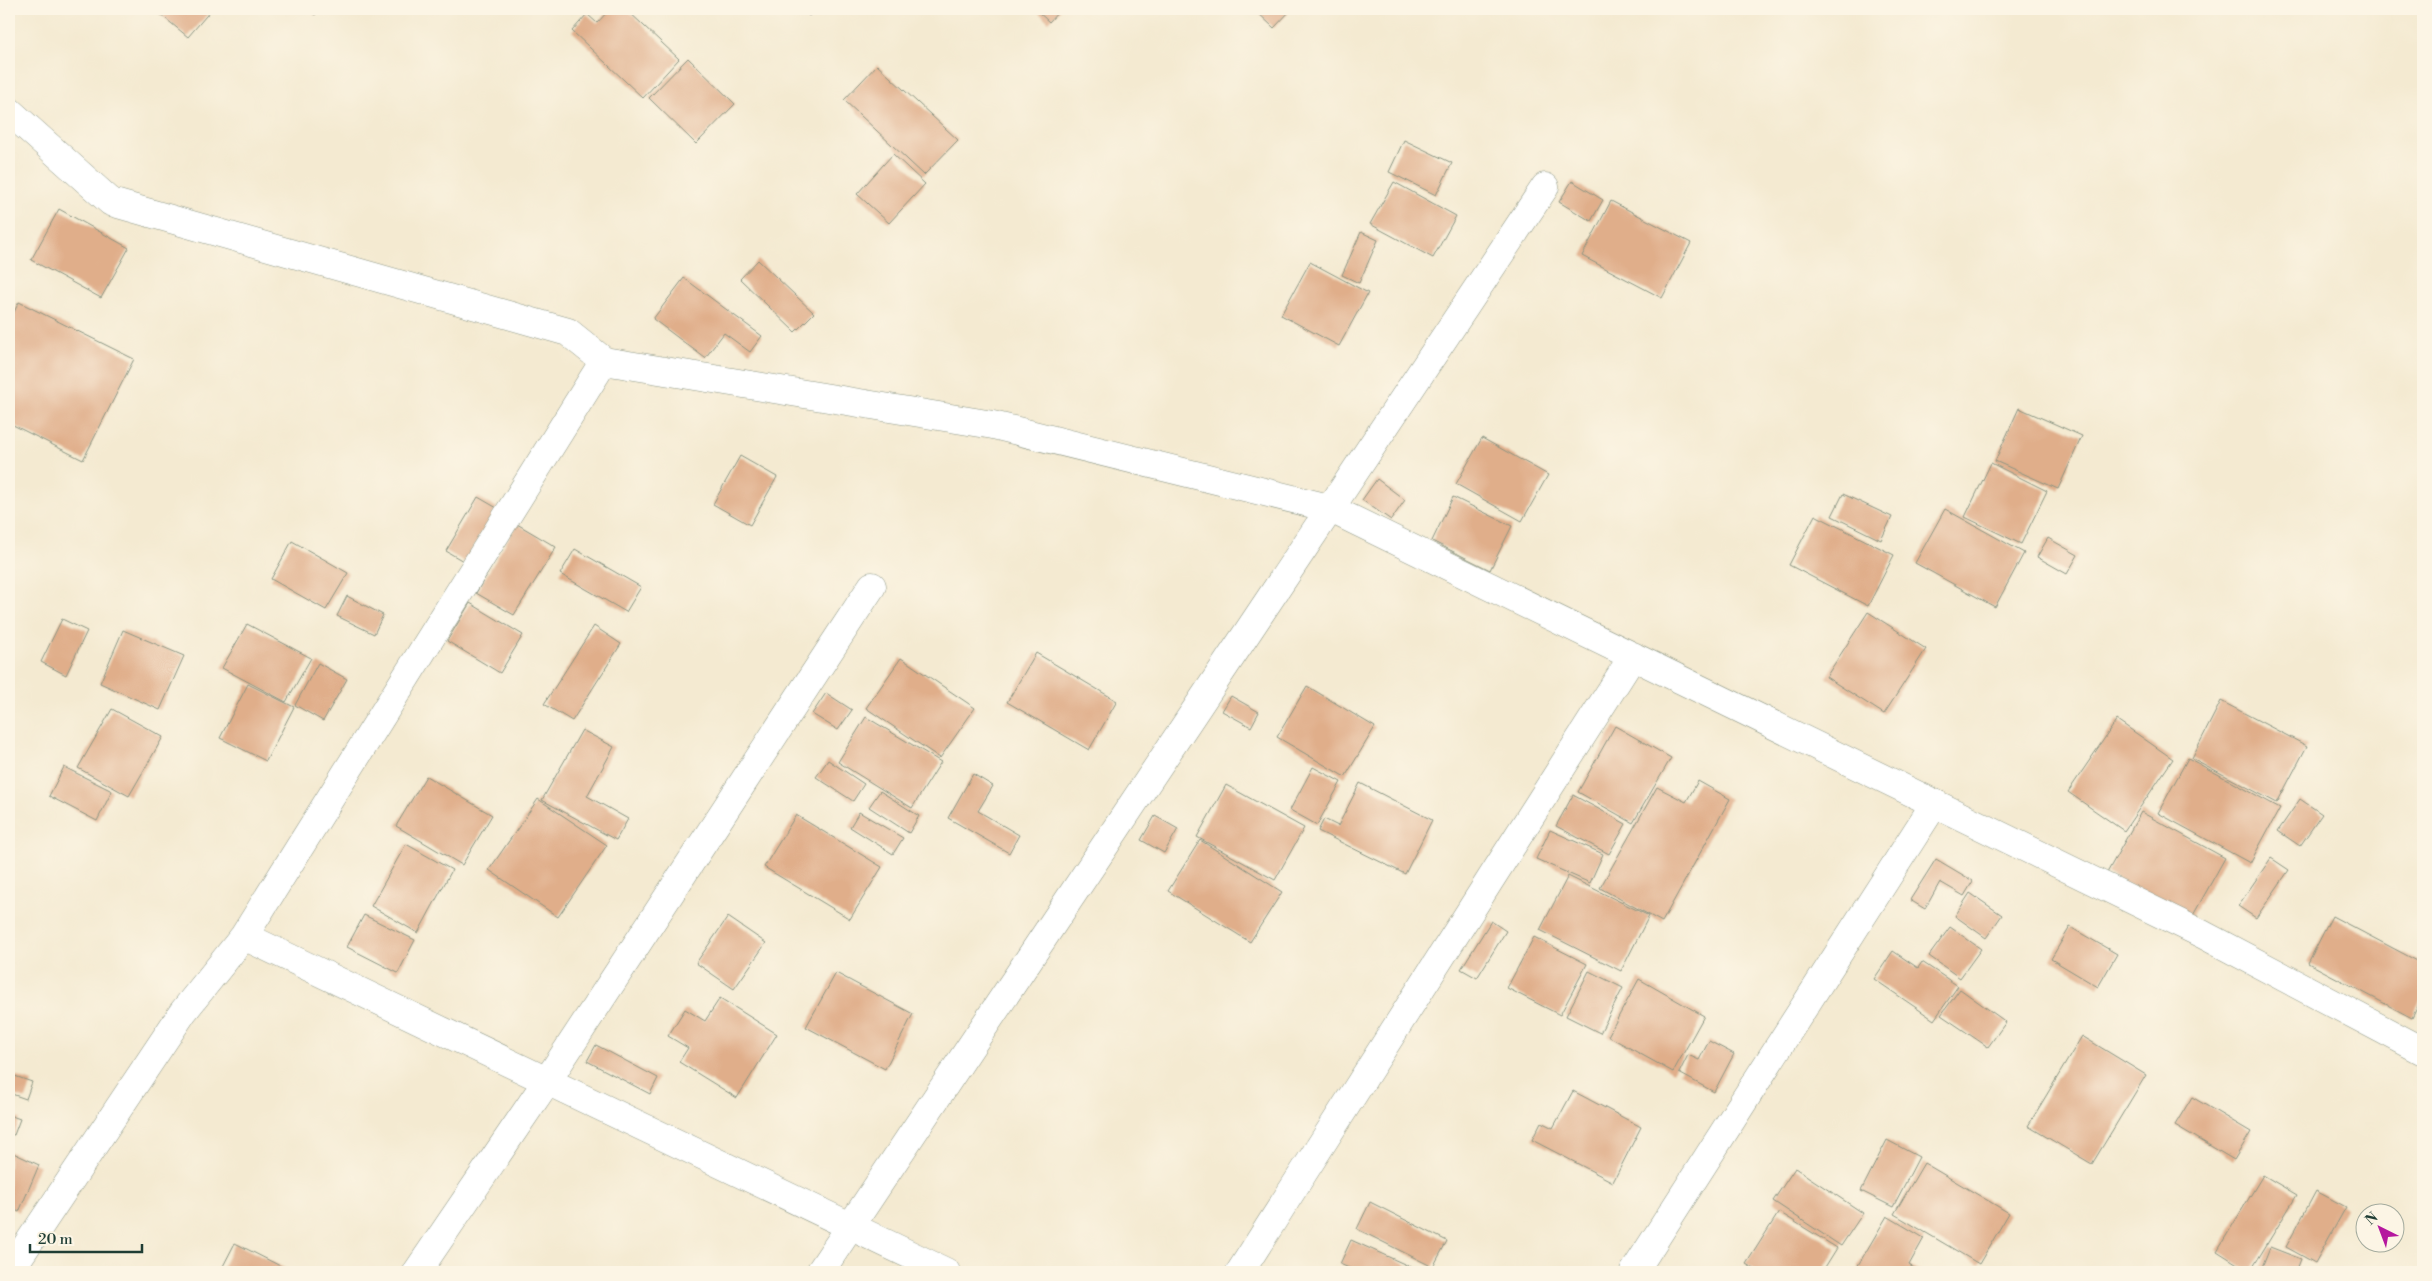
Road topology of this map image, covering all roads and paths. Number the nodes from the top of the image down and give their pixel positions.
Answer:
1 (9, 111) edge
2 (1545, 187) dead end
3 (604, 361) junction
4 (1329, 508) junction
5 (872, 586) dead end
6 (1633, 656) junction
7 (1935, 803) junction
8 (244, 936) junction
9 (2423, 1051) edge
10 (546, 1081) junction
11 (851, 1227) junction
12 (9, 1272) edge
13 (417, 1272) edge
14 (820, 1272) edge
15 (946, 1272) edge
16 (1240, 1272) edge
17 (1634, 1272) edge

1 - 3 street
2 - 4 street
3 - 4 street
3 - 8 street
4 - 6 street
4 - 11 street
5 - 10 street
6 - 7 street
6 - 16 street
7 - 9 street
7 - 17 street
8 - 10 street
8 - 12 street
10 - 11 street
10 - 13 street
11 - 14 street
11 - 15 street

